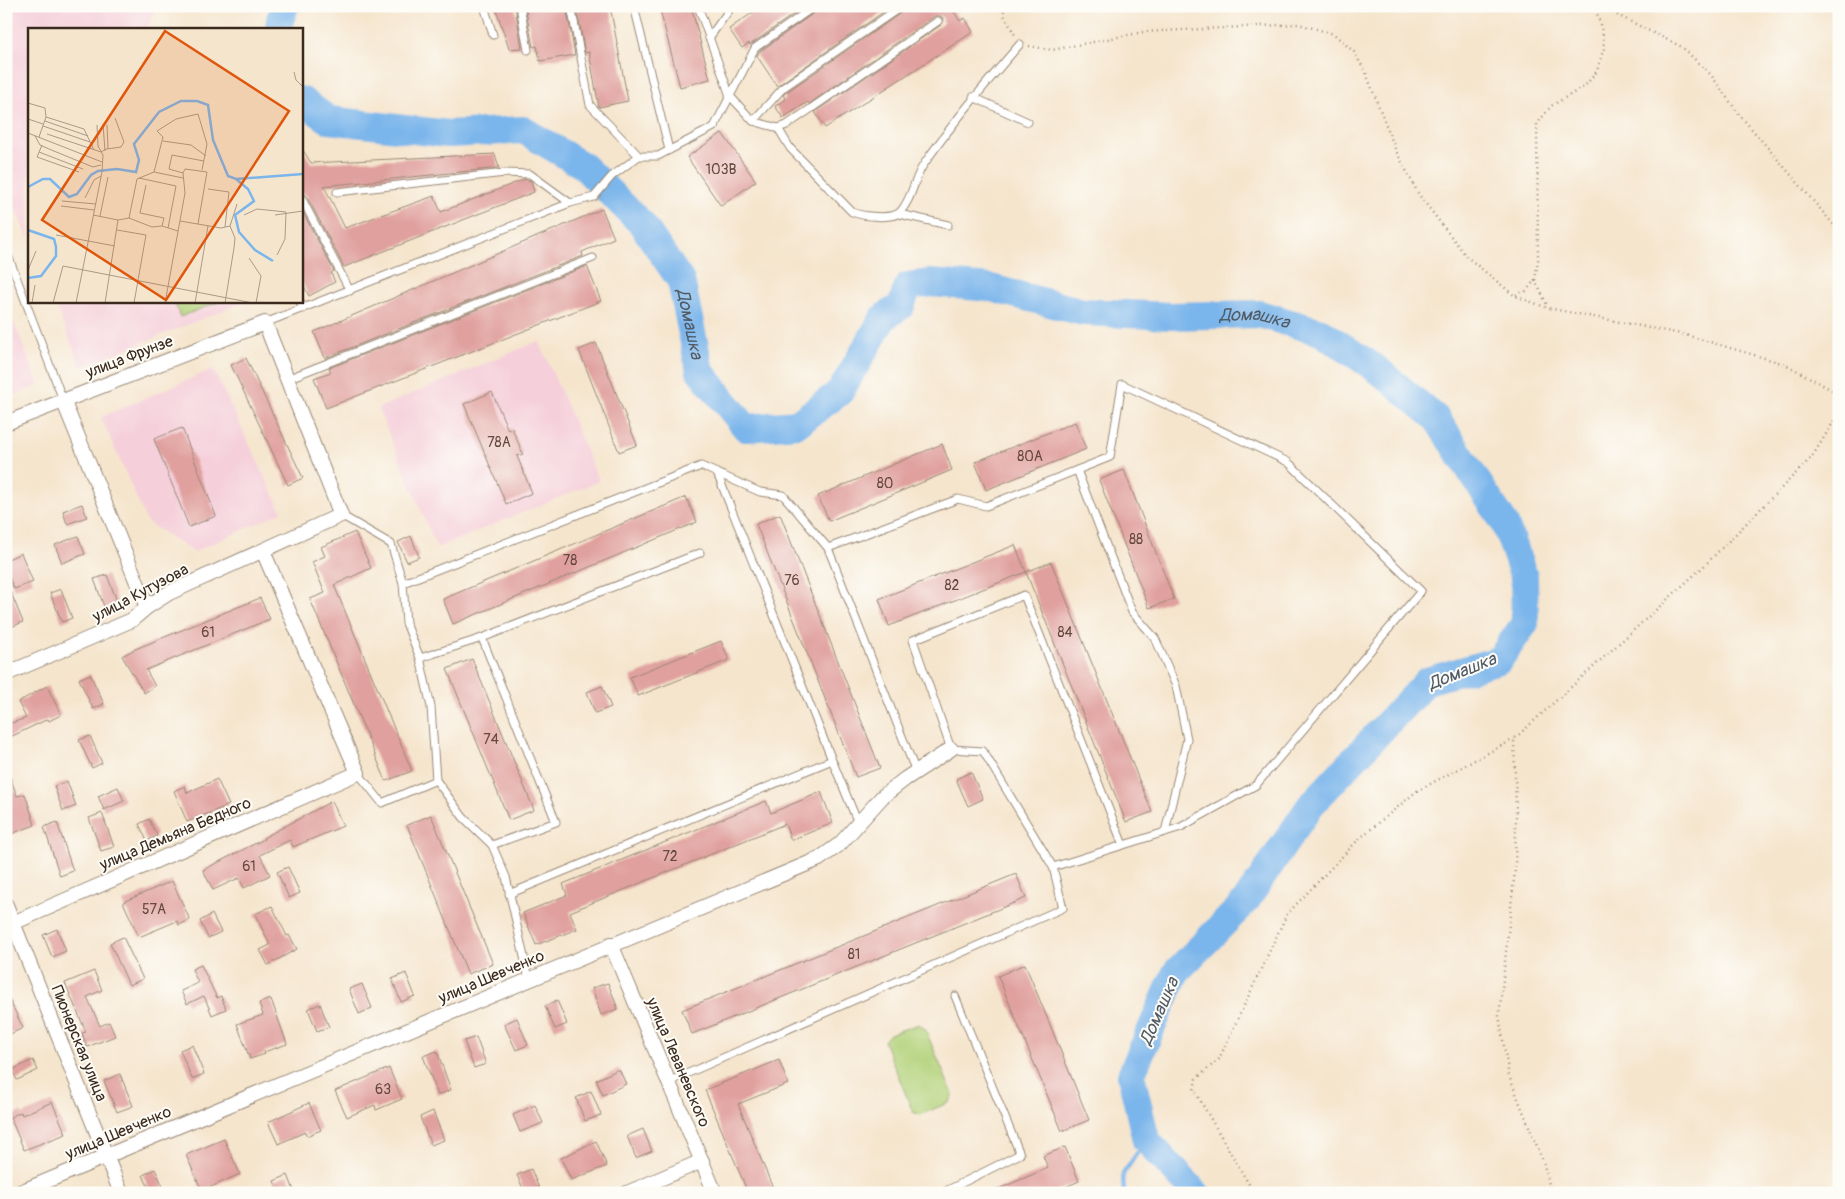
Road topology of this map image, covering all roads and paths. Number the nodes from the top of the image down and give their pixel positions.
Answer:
1 (484, 6) edge
2 (520, 6) edge
3 (570, 6) edge
4 (634, 6) edge
5 (698, 6) edge
6 (732, 6) edge
7 (815, 6) edge
8 (902, 6) edge
9 (1003, 6) edge
10 (1595, 6) edge
11 (1599, 6) edge
12 (938, 21) dead end
13 (493, 35) dead end
14 (709, 38) junction
15 (1020, 44) junction
16 (528, 50) dead end
17 (730, 96) junction
18 (973, 97) junction
19 (753, 122) junction
20 (1028, 122) dead end
21 (778, 128) junction
22 (669, 150) junction
23 (639, 156) junction
24 (337, 192) dead end
25 (302, 199) edge
26 (570, 204) junction
27 (899, 214) junction
28 (948, 225) dead end
29 (1839, 231) edge
30 (6, 250) edge
31 (593, 258) dead end
32 (1535, 280) junction
33 (350, 291) junction
34 (1515, 296) junction
35 (300, 302) edge
36 (1548, 308) junction
37 (303, 309) junction
38 (265, 323) junction
39 (287, 379) junction
40 (1839, 394) edge
41 (63, 400) junction
42 (1839, 413) edge
43 (6, 423) edge
44 (1077, 470) junction
45 (717, 473) junction
46 (341, 516) junction
47 (828, 548) junction
48 (263, 550) junction
49 (700, 554) dead end
50 (403, 583) junction
51 (148, 607) junction
52 (482, 638) junction
53 (420, 658) junction
54 (6, 674) edge
55 (1514, 739) junction
56 (951, 749) junction
57 (832, 760) junction
58 (916, 772) junction
59 (358, 773) junction
60 (436, 780) junction
61 (858, 823) junction
62 (1165, 832) junction
63 (492, 845) junction
64 (1123, 845) junction
65 (1053, 867) junction
66 (510, 894) junction
67 (6, 905) edge
68 (10, 924) edge
69 (611, 944) junction
70 (529, 979) junction
71 (955, 996) dead end
72 (668, 1082) junction
73 (106, 1156) junction
74 (702, 1161) junction
75 (18, 1193) edge
76 (121, 1193) edge
77 (627, 1193) edge
78 (715, 1193) edge
79 (942, 1193) edge
80 (1254, 1193) edge
81 (1551, 1193) edge

1 - 13 lane
2 - 16 lane
3 - 23 lane
4 - 22 lane
5 - 14 lane
6 - 14 lane
7 - 17 lane
8 - 19 lane
9 - 15 path
10 - 32 path
11 - 29 path
12 - 21 lane
14 - 17 lane
15 - 18 lane
15 - 34 path
17 - 19 lane
17 - 22 lane
18 - 20 lane
18 - 27 lane
19 - 21 lane
21 - 27 lane
22 - 23 lane
23 - 26 lane
24 - 26 lane
25 - 33 lane
26 - 33 lane
27 - 28 lane
30 - 41 lane
31 - 39 lane
32 - 34 path
32 - 36 path
33 - 37 lane
34 - 36 path
35 - 37 lane
36 - 40 path
37 - 38 lane
38 - 39 street
38 - 41 street, улица Фрунзе
39 - 46 street
41 - 43 street, улица Фрунзе
41 - 51 street
42 - 55 path
44 - 47 lane
44 - 62 lane
44 - 62 lane
45 - 47 lane
45 - 50 lane
45 - 57 lane
46 - 48 street, улица Кутузова
46 - 50 lane
47 - 58 lane
48 - 51 street, улица Кутузова
48 - 59 street
49 - 52 lane
50 - 53 lane
51 - 54 street, улица Кутузова
52 - 53 lane
52 - 63 lane
53 - 60 lane
55 - 80 path
55 - 81 path
56 - 58 street, улица Шевченко
56 - 64 lane
56 - 65 lane
57 - 61 lane
57 - 66 lane
58 - 61 street, улица Шевченко
59 - 60 lane
59 - 68 street, улица Демьяна Бедного
60 - 63 lane
61 - 69 street, улица Шевченко
62 - 64 lane
63 - 66 lane
64 - 65 lane
65 - 72 lane
66 - 70 lane
67 - 68 street, Пионерская улица
68 - 73 street, Пионерская улица
69 - 70 street, улица Шевченко
69 - 72 street, улица Леваневского
70 - 73 street, улица Шевченко
71 - 79 lane
72 - 74 street, улица Леваневского
73 - 75 street, улица Шевченко
73 - 76 street, Пионерская улица
74 - 77 street
74 - 78 street, улица Леваневского

